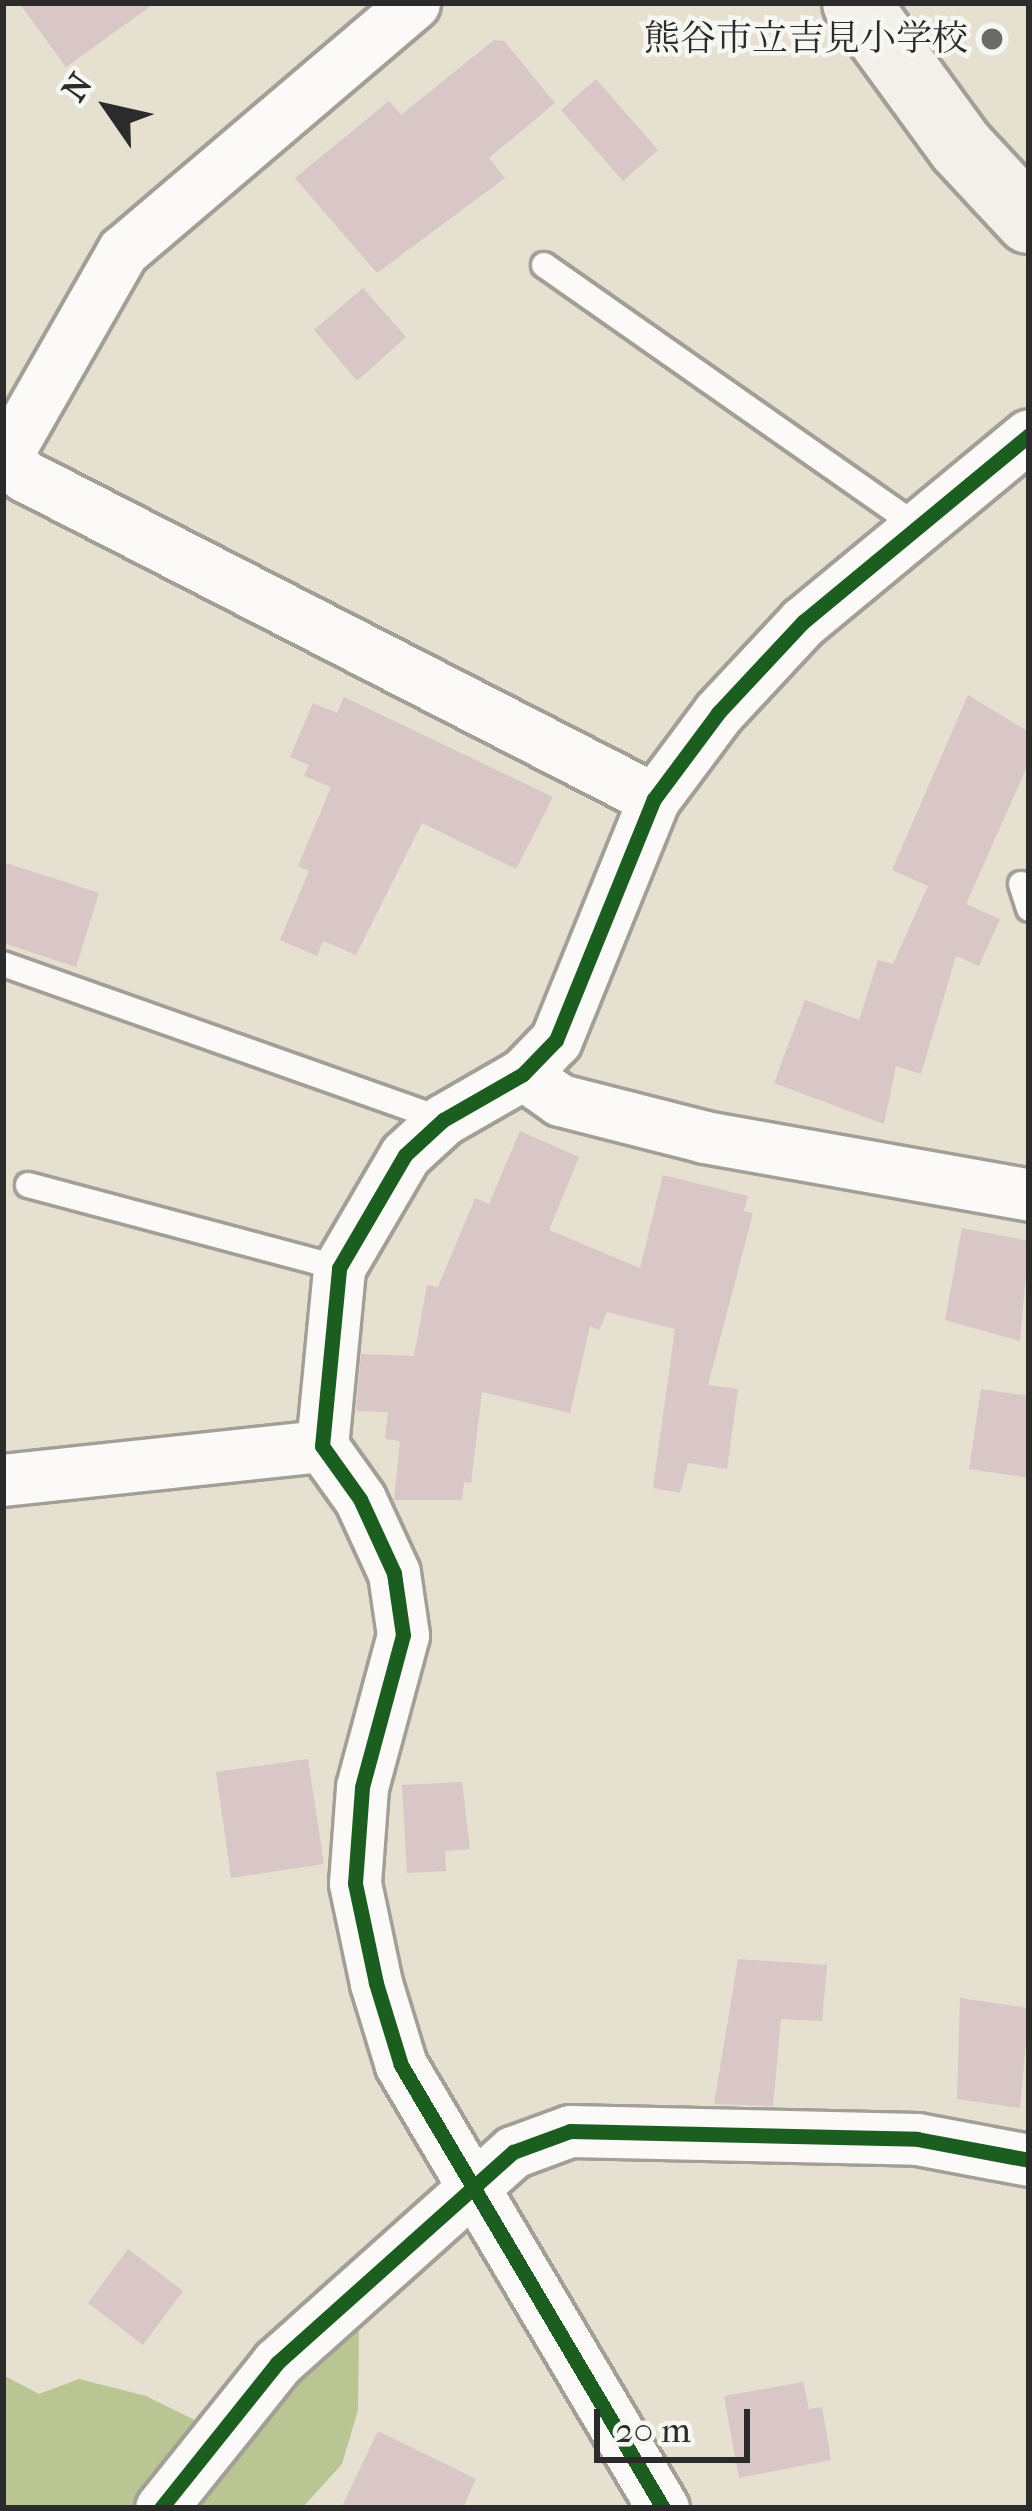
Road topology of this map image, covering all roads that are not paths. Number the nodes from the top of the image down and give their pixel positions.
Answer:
1 (414, 3) edge
2 (856, 3) edge
3 (1029, 220) edge
4 (544, 265) dead end
5 (1029, 435) edge
6 (3, 460) edge
7 (917, 526) junction
8 (654, 799) junction
9 (1021, 884) dead end
10 (1029, 909) edge
11 (3, 964) edge
12 (523, 1074) junction
13 (443, 1120) junction
14 (28, 1185) dead end
15 (1029, 1195) edge
16 (339, 1268) junction
17 (322, 1446) junction
18 (3, 1480) edge
19 (1029, 2160) edge
20 (473, 2189) junction
21 (161, 2508) edge
22 (663, 2508) edge

1 - 6 street
2 - 3 main road
4 - 7 lane
5 - 7 street
6 - 8 street
7 - 8 street
8 - 12 street
9 - 10 lane
11 - 13 lane
12 - 13 street
12 - 15 street
13 - 16 street
14 - 16 lane
16 - 17 street
17 - 18 street
17 - 20 street
19 - 20 street
20 - 21 street
20 - 22 street

